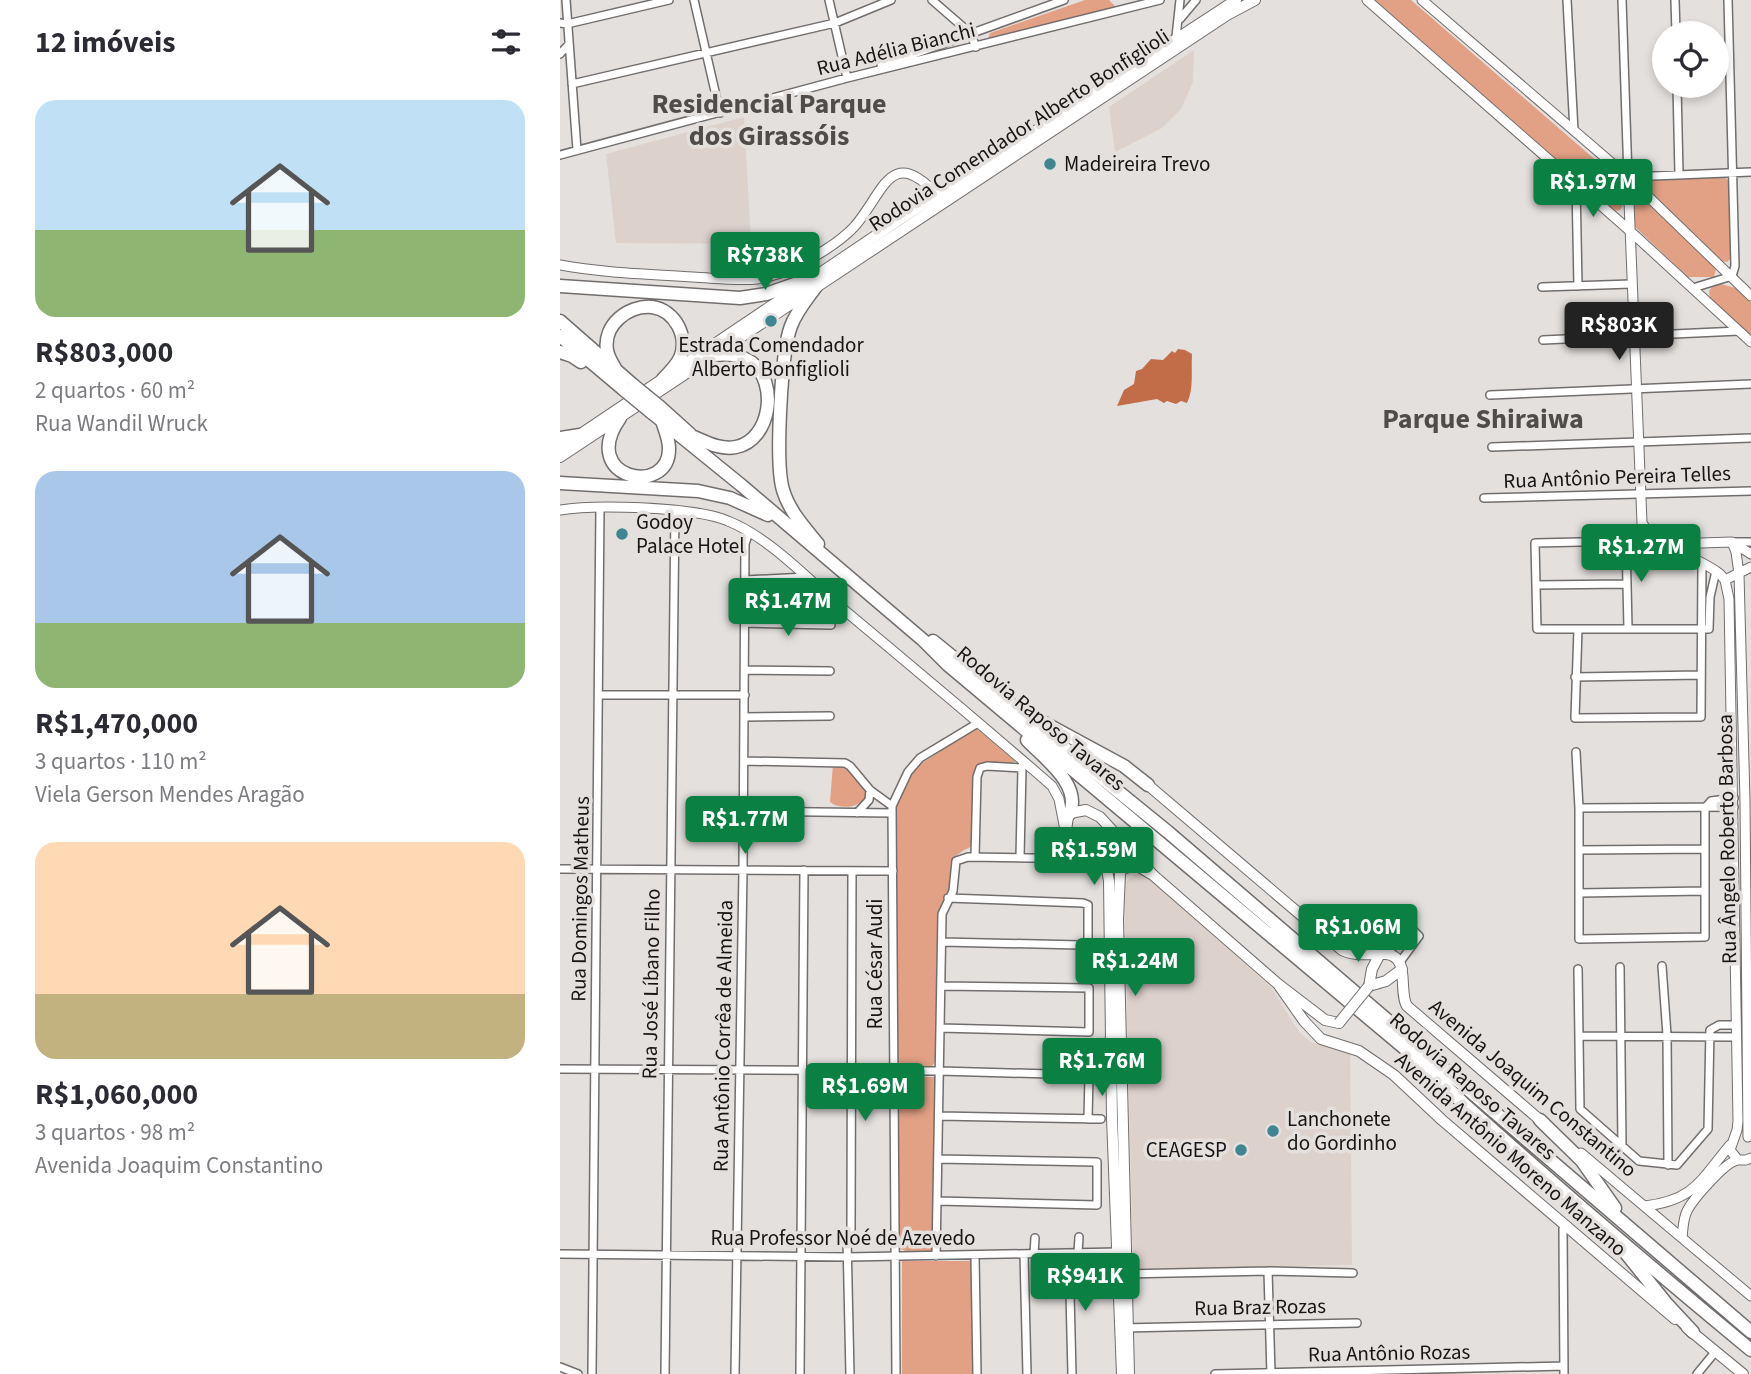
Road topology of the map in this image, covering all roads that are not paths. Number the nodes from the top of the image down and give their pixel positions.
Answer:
1 (566, 0) edge
2 (668, 0) edge
3 (694, 0) edge
4 (829, 0) edge
5 (891, 0) edge
6 (932, 0) edge
7 (1064, 0) edge
8 (1125, 0) edge
9 (1160, 0) edge
10 (1180, 0) edge
11 (1196, 0) edge
12 (1236, 0) edge
13 (1255, 0) edge
14 (1367, 0) edge
15 (1422, 0) edge
16 (1567, 0) edge
17 (1622, 0) edge
18 (1675, 0) edge
19 (1728, 0) edge
20 (1132, 8) junction
21 (1179, 19) junction
22 (1676, 21) edge
23 (563, 23) edge
24 (835, 23) junction
25 (970, 33) junction
26 (1176, 37) junction
27 (569, 44) junction
28 (976, 47) junction
29 (560, 54) edge
30 (708, 54) junction
31 (846, 78) junction
32 (572, 84) junction
33 (1677, 98) edge
34 (720, 113) junction
35 (1574, 131) junction
36 (577, 150) junction
37 (560, 155) edge
38 (1751, 172) edge
39 (1734, 173) junction
40 (1679, 174) junction
41 (1628, 177) junction
42 (1576, 184) junction
43 (937, 195) junction
44 (1629, 230) junction
45 (560, 265) edge
46 (1732, 276) junction
47 (816, 281) junction
48 (1631, 284) junction
49 (560, 286) edge
50 (1578, 286) junction
51 (1542, 287) dead end
52 (1693, 288) junction
53 (1751, 296) edge
54 (560, 321) edge
55 (1739, 331) junction
56 (560, 336) edge
57 (1633, 337) junction
58 (1543, 340) dead end
59 (1751, 342) edge
60 (560, 352) edge
61 (714, 355) junction
62 (616, 370) junction
63 (663, 379) junction
64 (1751, 384) edge
65 (628, 387) junction
66 (1636, 389) junction
67 (1490, 395) dead end
68 (655, 409) junction
69 (620, 418) junction
70 (662, 421) junction
71 (580, 435) junction
72 (694, 437) junction
73 (560, 438) edge
74 (1751, 439) edge
75 (1639, 442) junction
76 (1492, 447) dead end
77 (560, 448) edge
78 (560, 457) edge
79 (560, 483) edge
80 (1751, 491) edge
81 (1640, 494) junction
82 (1484, 498) dead end
83 (600, 508) junction
84 (560, 510) edge
85 (675, 511) junction
86 (793, 530) junction
87 (749, 532) junction
88 (1704, 542) junction
89 (1732, 542) junction
90 (1751, 542) edge
91 (818, 544) junction
92 (1669, 544) junction
93 (1751, 554) edge
94 (1702, 563) junction
95 (1716, 571) junction
96 (1747, 571) edge
97 (807, 577) junction
98 (745, 580) junction
99 (1725, 580) junction
100 (1627, 584) junction
101 (1536, 585) junction
102 (745, 623) junction
103 (831, 625) dead end
104 (1628, 628) junction
105 (1578, 629) junction
106 (1701, 629) junction
107 (745, 670) junction
108 (831, 671) dead end
109 (1701, 675) junction
110 (1575, 677) junction
111 (599, 695) junction
112 (672, 695) junction
113 (744, 695) junction
114 (997, 699) junction
115 (830, 716) dead end
116 (744, 717) junction
117 (978, 723) junction
118 (1576, 752) dead end
119 (744, 761) junction
120 (1022, 764) junction
121 (1148, 785) joint
122 (870, 790) junction
123 (1734, 802) junction
124 (1748, 804) edge
125 (1579, 808) junction
126 (1705, 808) junction
127 (892, 810) junction
128 (743, 811) junction
129 (858, 813) junction
130 (1070, 813) junction
131 (1068, 836) junction
132 (1705, 849) junction
133 (1579, 850) junction
134 (1101, 851) junction
135 (975, 857) junction
136 (1020, 858) junction
137 (1088, 859) dead end
138 (1136, 865) junction
139 (560, 869) edge
140 (597, 869) junction
141 (670, 869) junction
142 (743, 870) junction
143 (804, 870) junction
144 (852, 871) junction
145 (893, 872) junction
146 (1153, 875) junction
147 (1705, 891) junction
148 (1578, 892) junction
149 (948, 898) junction
150 (942, 942) junction
151 (1383, 954) junction
152 (1401, 966) junction
153 (1662, 966) dead end
154 (1620, 967) dead end
155 (1578, 968) dead end
156 (1278, 984) junction
157 (941, 986) junction
158 (1369, 986) junction
159 (1339, 1023) junction
160 (1736, 1025) junction
161 (940, 1028) junction
162 (1312, 1028) junction
163 (1579, 1035) junction
164 (1667, 1035) junction
165 (1749, 1035) edge
166 (1623, 1036) junction
167 (1710, 1037) junction
168 (1736, 1037) junction
169 (560, 1069) edge
170 (595, 1069) junction
171 (668, 1070) junction
172 (740, 1071) junction
173 (802, 1071) junction
174 (940, 1071) junction
175 (851, 1072) junction
176 (893, 1072) junction
177 (1089, 1076) junction
178 (1117, 1076) junction
179 (939, 1116) junction
180 (1088, 1119) junction
181 (1101, 1119) dead end
182 (1540, 1120) junction
183 (1749, 1138) edge
184 (1731, 1143) junction
185 (1622, 1146) junction
186 (1751, 1158) edge
187 (938, 1159) junction
188 (1738, 1160) junction
189 (1668, 1165) junction
190 (1563, 1190) junction
191 (938, 1201) junction
192 (1645, 1206) junction
193 (1625, 1223) junction
194 (1565, 1225) junction
195 (1079, 1237) dead end
196 (1035, 1238) dead end
197 (1682, 1238) junction
198 (1122, 1252) junction
199 (1069, 1253) junction
200 (1079, 1253) junction
201 (560, 1254) edge
202 (593, 1254) junction
203 (1024, 1254) junction
204 (1034, 1254) junction
205 (666, 1255) junction
206 (736, 1255) junction
207 (801, 1256) junction
208 (896, 1256) junction
209 (936, 1256) junction
210 (975, 1256) junction
211 (848, 1257) junction
212 (1268, 1271) junction
213 (1353, 1273) dead end
214 (1123, 1274) junction
215 (1695, 1283) junction
216 (1751, 1296) edge
217 (1751, 1321) edge
218 (1357, 1323) dead end
219 (1269, 1325) junction
220 (1124, 1328) junction
221 (1693, 1332) junction
222 (1751, 1332) edge
223 (1751, 1350) edge
224 (1716, 1351) junction
225 (560, 1367) edge
226 (1564, 1370) edge
227 (1271, 1373) edge
228 (578, 1374) edge
229 (592, 1374) edge
230 (665, 1374) edge
231 (735, 1374) edge
232 (800, 1374) edge
233 (850, 1374) edge
234 (896, 1374) edge
235 (977, 1374) edge
236 (1027, 1374) edge
237 (1072, 1374) edge
238 (1122, 1374) edge
239 (1129, 1374) edge
240 (1215, 1374) edge
241 (1697, 1374) edge
242 (1743, 1374) edge

1 - 23 street
2 - 23 street
3 - 30 street
4 - 24 street
5 - 24 street
6 - 25 street
7 - 25 street
8 - 20 street
9 - 20 street, Rua Adélia Bianchi
10 - 21 street
11 - 21 street
12 - 26 main road, Rodovia Comendador Alberto Bonfiglioli
13 - 47 main road, Rodovia Comendador Alberto Bonfiglioli
14 - 42 street
15 - 35 street
16 - 35 street
17 - 41 street
18 - 22 street
19 - 39 street
20 - 28 street, Rua Adélia Bianchi
21 - 26 street
23 - 27 street
24 - 30 street
24 - 31 street
25 - 28 street
25 - 31 street
26 - 43 main road, Rodovia Comendador Alberto Bonfiglioli
27 - 29 street
27 - 32 street
28 - 31 street, Rua Adélia Bianchi
30 - 32 street
30 - 34 street
31 - 34 street, Rua Adélia Bianchi
32 - 36 street
33 - 40 street
34 - 36 street, Rua Adélia Bianchi
35 - 41 street
36 - 37 street, Rua Adélia Bianchi
38 - 39 street
39 - 40 street
39 - 46 street
40 - 41 street
41 - 44 street
41 - 46 street
42 - 44 street
42 - 50 street
43 - 45 street
43 - 47 main road, Rodovia Comendador Alberto Bonfiglioli
44 - 48 street
44 - 52 street
46 - 52 street
46 - 53 street
47 - 49 highway
47 - 61 main road, Rodovia Comendador Alberto Bonfiglioli
47 - 63 main road, Rodovia Comendador Alberto Bonfiglioli
47 - 91 highway
48 - 50 street
48 - 57 street
50 - 51 street
52 - 55 street
54 - 62 highway, Rodovia Raposo Tavares
55 - 57 street
55 - 59 street
56 - 65 highway, Rodovia Raposo Tavares
57 - 58 street
57 - 66 street
60 - 65 highway
61 - 69 main road, Rodovia Comendador Alberto Bonfiglioli
61 - 72 highway
62 - 63 highway
62 - 65 highway, Rodovia Raposo Tavares
63 - 71 main road, Rodovia Comendador Alberto Bonfiglioli
64 - 66 street
65 - 68 highway, Rodovia Raposo Tavares, bridge
66 - 67 street
66 - 75 street
68 - 70 highway, Rodovia Raposo Tavares
68 - 72 highway, Rodovia Raposo Tavares
69 - 70 highway
69 - 78 main road, Rodovia Comendador Alberto Bonfiglioli
70 - 86 highway, Rodovia Raposo Tavares
71 - 73 highway
71 - 77 main road, Rodovia Comendador Alberto Bonfiglioli
72 - 91 highway, Rodovia Raposo Tavares
74 - 75 street
75 - 76 street
75 - 81 street
79 - 86 highway
80 - 81 street, Rua Antônio Pereira Telles
81 - 82 street, Rua Antônio Pereira Telles
81 - 92 street
83 - 84 street
83 - 85 street
83 - 111 street, Rua Domingos Matheus
85 - 87 street
85 - 112 street, Rua José Líbano Filho
86 - 114 highway, Rodovia Raposo Tavares
87 - 97 street
87 - 98 street, Rua Antônio Corrêa de Almeida
88 - 89 street
88 - 92 street
88 - 94 street
89 - 90 street
89 - 93 street
89 - 96 street, Rua Ângelo Roberto Barbosa
91 - 114 highway, Rodovia Raposo Tavares
92 - 94 street
94 - 95 street
94 - 106 street
95 - 99 street
95 - 106 street
96 - 99 street
96 - 124 street, Rua Ângelo Roberto Barbosa
97 - 98 street
97 - 117 street
98 - 102 street, Rua Antônio Corrêa de Almeida
99 - 123 street
100 - 101 street
100 - 101 street
100 - 104 street
101 - 105 street
102 - 103 street
102 - 107 street, Rua Antônio Corrêa de Almeida
104 - 105 street
104 - 106 street
105 - 110 street
106 - 109 street
107 - 108 street
107 - 113 street, Rua Antônio Corrêa de Almeida
109 - 110 street
109 - 110 street
111 - 112 street
111 - 140 street, Rua Domingos Matheus
112 - 113 street
112 - 141 street, Rua José Líbano Filho
113 - 116 street, Rua Antônio Corrêa de Almeida
114 - 121 highway
114 - 130 highway
114 - 190 highway, Rodovia Raposo Tavares
114 - 193 highway, Rodovia Raposo Tavares
115 - 116 street
116 - 119 street, Rua Antônio Corrêa de Almeida
117 - 120 street
117 - 127 street
118 - 125 street
119 - 122 street
119 - 128 street, Rua Antônio Corrêa de Almeida
120 - 131 street
120 - 135 street
120 - 136 street
121 - 151 main road
122 - 127 street
122 - 129 street
123 - 126 street
123 - 160 street
124 - 165 street, Rua Ângelo Roberto Barbosa
125 - 126 street
125 - 133 street
126 - 132 street
127 - 129 street
127 - 145 street, Rua César Audi
128 - 129 street
128 - 142 street, Rua Antônio Corrêa de Almeida
130 - 131 main road
130 - 146 main road, Avenida Antônio Moreno Manzano
131 - 134 main road, Avenida Antônio Moreno Manzano
132 - 133 street
132 - 147 street
133 - 148 street
134 - 138 main road, Avenida Antônio Moreno Manzano
134 - 178 main road
135 - 136 street
135 - 149 street
136 - 137 street
138 - 146 main road, Avenida Antônio Moreno Manzano
138 - 178 main road
139 - 140 street
140 - 141 street
140 - 170 street, Rua Domingos Matheus
141 - 142 street
141 - 171 street, Rua José Líbano Filho
142 - 143 street
142 - 172 street, Rua Antônio Corrêa de Almeida
143 - 144 street
143 - 173 street
144 - 145 street
144 - 175 street
145 - 176 street, Rua César Audi
146 - 156 main road, Avenida Antônio Moreno Manzano
147 - 148 street
147 - 148 street
149 - 150 street
149 - 150 street
150 - 157 street
151 - 152 main road
151 - 152 street
151 - 158 main road
152 - 158 main road
152 - 182 main road, Avenida Joaquim Constantino
153 - 164 street
154 - 166 street
155 - 163 street
156 - 159 main road, Avenida Antônio Moreno Manzano
156 - 162 main road, Avenida Antônio Moreno Manzano
157 - 161 street
157 - 161 street
158 - 159 main road, bridge
159 - 162 main road
160 - 167 street
160 - 168 street
161 - 174 street
162 - 194 main road, Avenida Antônio Moreno Manzano
163 - 166 street
163 - 185 street
164 - 166 street
164 - 167 street
164 - 189 street
165 - 183 street, Rua Ângelo Roberto Barbosa
166 - 185 street
167 - 168 street
167 - 189 street
168 - 184 street
169 - 170 street
170 - 171 street
170 - 202 street, Rua Domingos Matheus
171 - 172 street
171 - 205 street, Rua José Líbano Filho
172 - 173 street
172 - 206 street, Rua Antônio Corrêa de Almeida
173 - 175 street
173 - 207 street
174 - 176 street
174 - 177 street
174 - 179 street
175 - 176 street
175 - 211 street
176 - 208 street, Rua César Audi
177 - 178 street
177 - 180 street
178 - 198 main road
179 - 180 street
179 - 187 street
180 - 181 street
182 - 192 street, Avenida Joaquim Constantino
182 - 193 highway
183 - 184 street
184 - 188 street
184 - 192 street
185 - 189 street
186 - 188 street
187 - 191 street
187 - 191 street
188 - 197 street
190 - 221 highway
190 - 223 highway, Rodovia Raposo Tavares
191 - 209 street
192 - 197 street, Avenida Joaquim Constantino
193 - 215 highway, Rodovia Raposo Tavares
194 - 221 main road, Avenida Antônio Moreno Manzano
194 - 226 street
195 - 200 street
196 - 204 street
197 - 216 street, Avenida Joaquim Constantino
198 - 200 street, Rua Professor Noé de Azevedo
198 - 214 main road
199 - 200 street, Rua Professor Noé de Azevedo
199 - 204 street, Rua Professor Noé de Azevedo
199 - 237 street
201 - 202 street, Rua Professor Noé de Azevedo
202 - 205 street, Rua Professor Noé de Azevedo
202 - 229 street, Rua Domingos Matheus
203 - 204 street, Rua Professor Noé de Azevedo
203 - 210 street, Rua Professor Noé de Azevedo
203 - 236 street
205 - 206 street, Rua Professor Noé de Azevedo
205 - 230 street, Rua José Líbano Filho
206 - 207 street, Rua Professor Noé de Azevedo
206 - 231 street, Rua Antônio Corrêa de Almeida
207 - 211 street, Rua Professor Noé de Azevedo
207 - 232 street
208 - 209 street, Rua Professor Noé de Azevedo
208 - 211 street, Rua Professor Noé de Azevedo
208 - 234 street, Rua César Audi
209 - 210 street, Rua Professor Noé de Azevedo
210 - 235 street
211 - 233 street
212 - 213 street
212 - 214 street
212 - 219 street
214 - 220 main road
215 - 217 highway
215 - 222 highway, Rodovia Raposo Tavares
218 - 219 street, Rua Braz Rozas
219 - 220 street, Rua Braz Rozas
219 - 227 street
220 - 238 main road
220 - 239 main road
221 - 224 main road, Avenida Antônio Moreno Manzano
224 - 241 street
224 - 242 main road, Avenida Antônio Moreno Manzano
225 - 228 street
226 - 227 street, Rua Antônio Rozas
227 - 240 street, Rua Antônio Rozas

